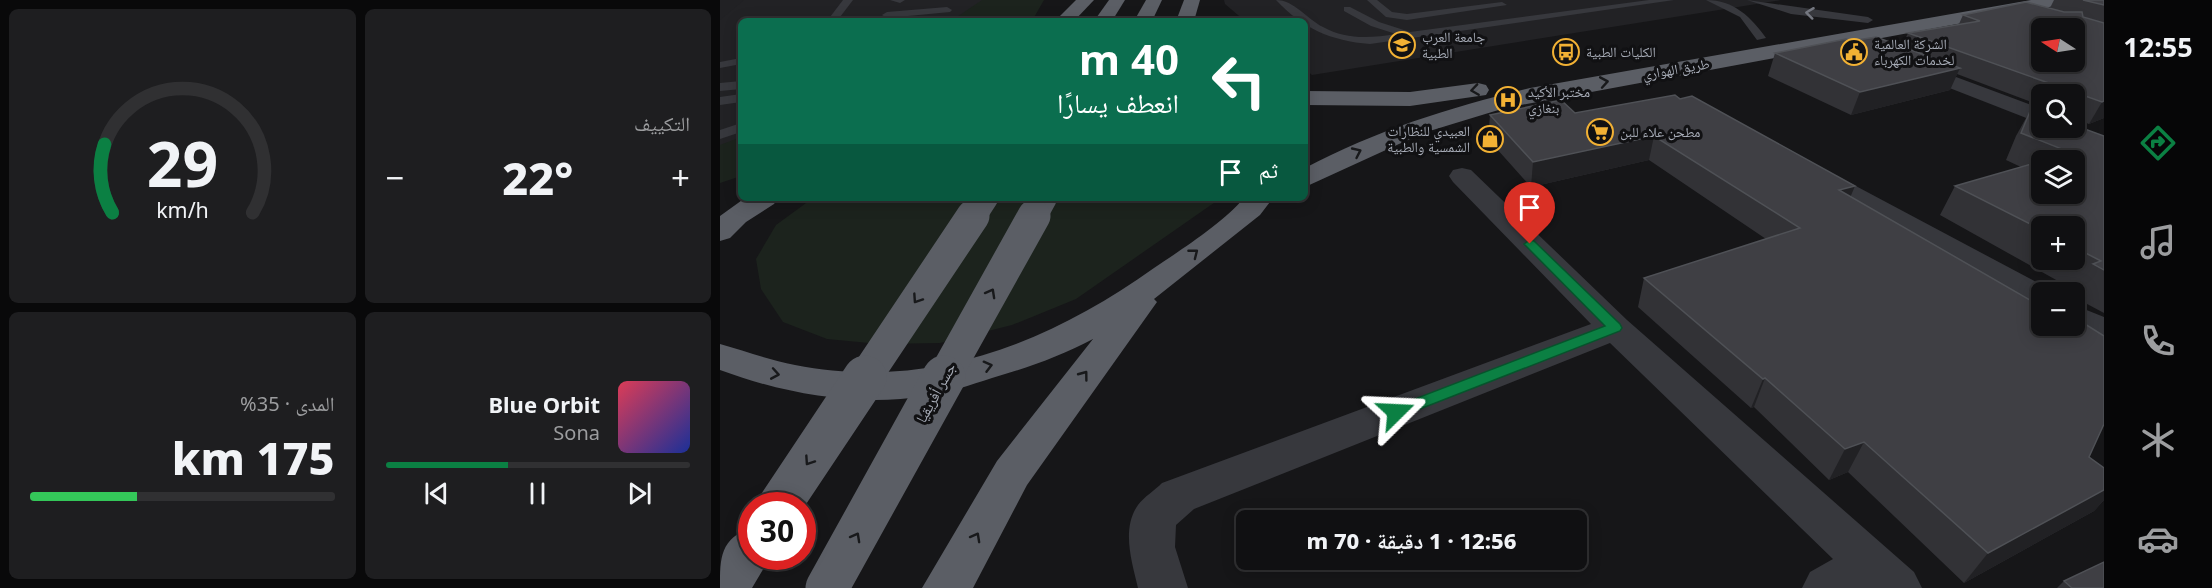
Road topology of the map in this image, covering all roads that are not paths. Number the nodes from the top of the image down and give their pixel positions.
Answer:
1 (848, 0) edge
2 (897, 0) edge
3 (1086, 0) edge
4 (1117, 0) edge
5 (1154, 0) edge
6 (1192, 0) edge
7 (1281, 0) edge
8 (1337, 0) edge
9 (1394, 0) edge
10 (1669, 0) edge
11 (1711, 0) edge
12 (1752, 0) edge
13 (2060, 0) edge
14 (1373, 1) edge
15 (1498, 3) edge
16 (1997, 4) edge
17 (1766, 5) junction
18 (1347, 9) junction
19 (1736, 11) junction
20 (834, 18) edge
21 (885, 18) edge
22 (934, 18) edge
23 (1067, 18) edge
24 (1105, 18) edge
25 (1145, 18) edge
26 (1186, 18) edge
27 (1302, 18) edge
28 (2041, 18) edge
29 (1528, 20) junction
30 (1868, 20) junction
31 (1308, 23) edge
32 (1411, 38) junction
33 (1761, 38) junction
34 (1842, 39) junction
35 (1370, 41) junction
36 (1875, 52) edge
37 (1897, 60) edge
38 (738, 62) edge
39 (720, 65) edge
40 (738, 85) edge
41 (720, 87) edge
42 (1308, 98) edge
43 (738, 99) edge
44 (722, 102) edge
45 (2031, 113) edge
46 (738, 128) edge
47 (720, 135) edge
48 (1790, 161) edge
49 (1462, 176) dead end
50 (1308, 177) edge
51 (738, 196) edge
52 (759, 201) edge
53 (983, 201) edge
54 (1042, 201) edge
55 (720, 202) edge
56 (1260, 202) edge
57 (720, 232) edge
58 (1154, 284) junction
59 (2031, 292) edge
60 (2085, 322) edge
61 (1615, 328) junction
62 (2104, 332) edge
63 (720, 356) edge
64 (788, 492) edge
65 (738, 568) edge
66 (1884, 575) edge
67 (724, 588) edge
68 (827, 588) edge
69 (947, 588) edge
70 (1163, 588) edge
71 (1827, 588) edge

1 - 20 lane
2 - 21 lane
3 - 23 highway
4 - 24 highway
5 - 25 highway
6 - 26 highway
7 - 27 lane
8 - 18 lane
9 - 14 lane
10 - 29 lane
11 - 19 lane
12 - 17 lane
13 - 16 highway, طريق الهواري
14 - 15 lane
15 - 29 lane
16 - 28 street
16 - 30 highway, طريق الهواري
16 - 34 highway, طريق الهواري
17 - 19 lane
30 -> 17 lane
18 - 32 lane
18 - 35 lane
19 - 33 lane
21 - 22 lane
29 - 32 lane
30 - 33 highway, طريق الهواري
31 - 35 lane
32 - 35 lane
33 -> 42 highway, طريق الهواري
34 - 36 street
50 -> 34 highway, طريق الهواري
37 - 45 street
38 - 39 lane
40 - 41 lane
43 - 44 lane
46 - 47 lane
48 - 59 street
49 - 61 street
51 - 55 highway
52 - 57 highway
53 -> 64 highway, bridge
68 -> 54 highway, جسر أفريقيا, bridge
58 -> 56 highway
63 -> 58 highway
69 -> 58 highway
60 - 62 street
61 - 66 street
61 - 70 street
65 - 67 highway
66 - 71 street

